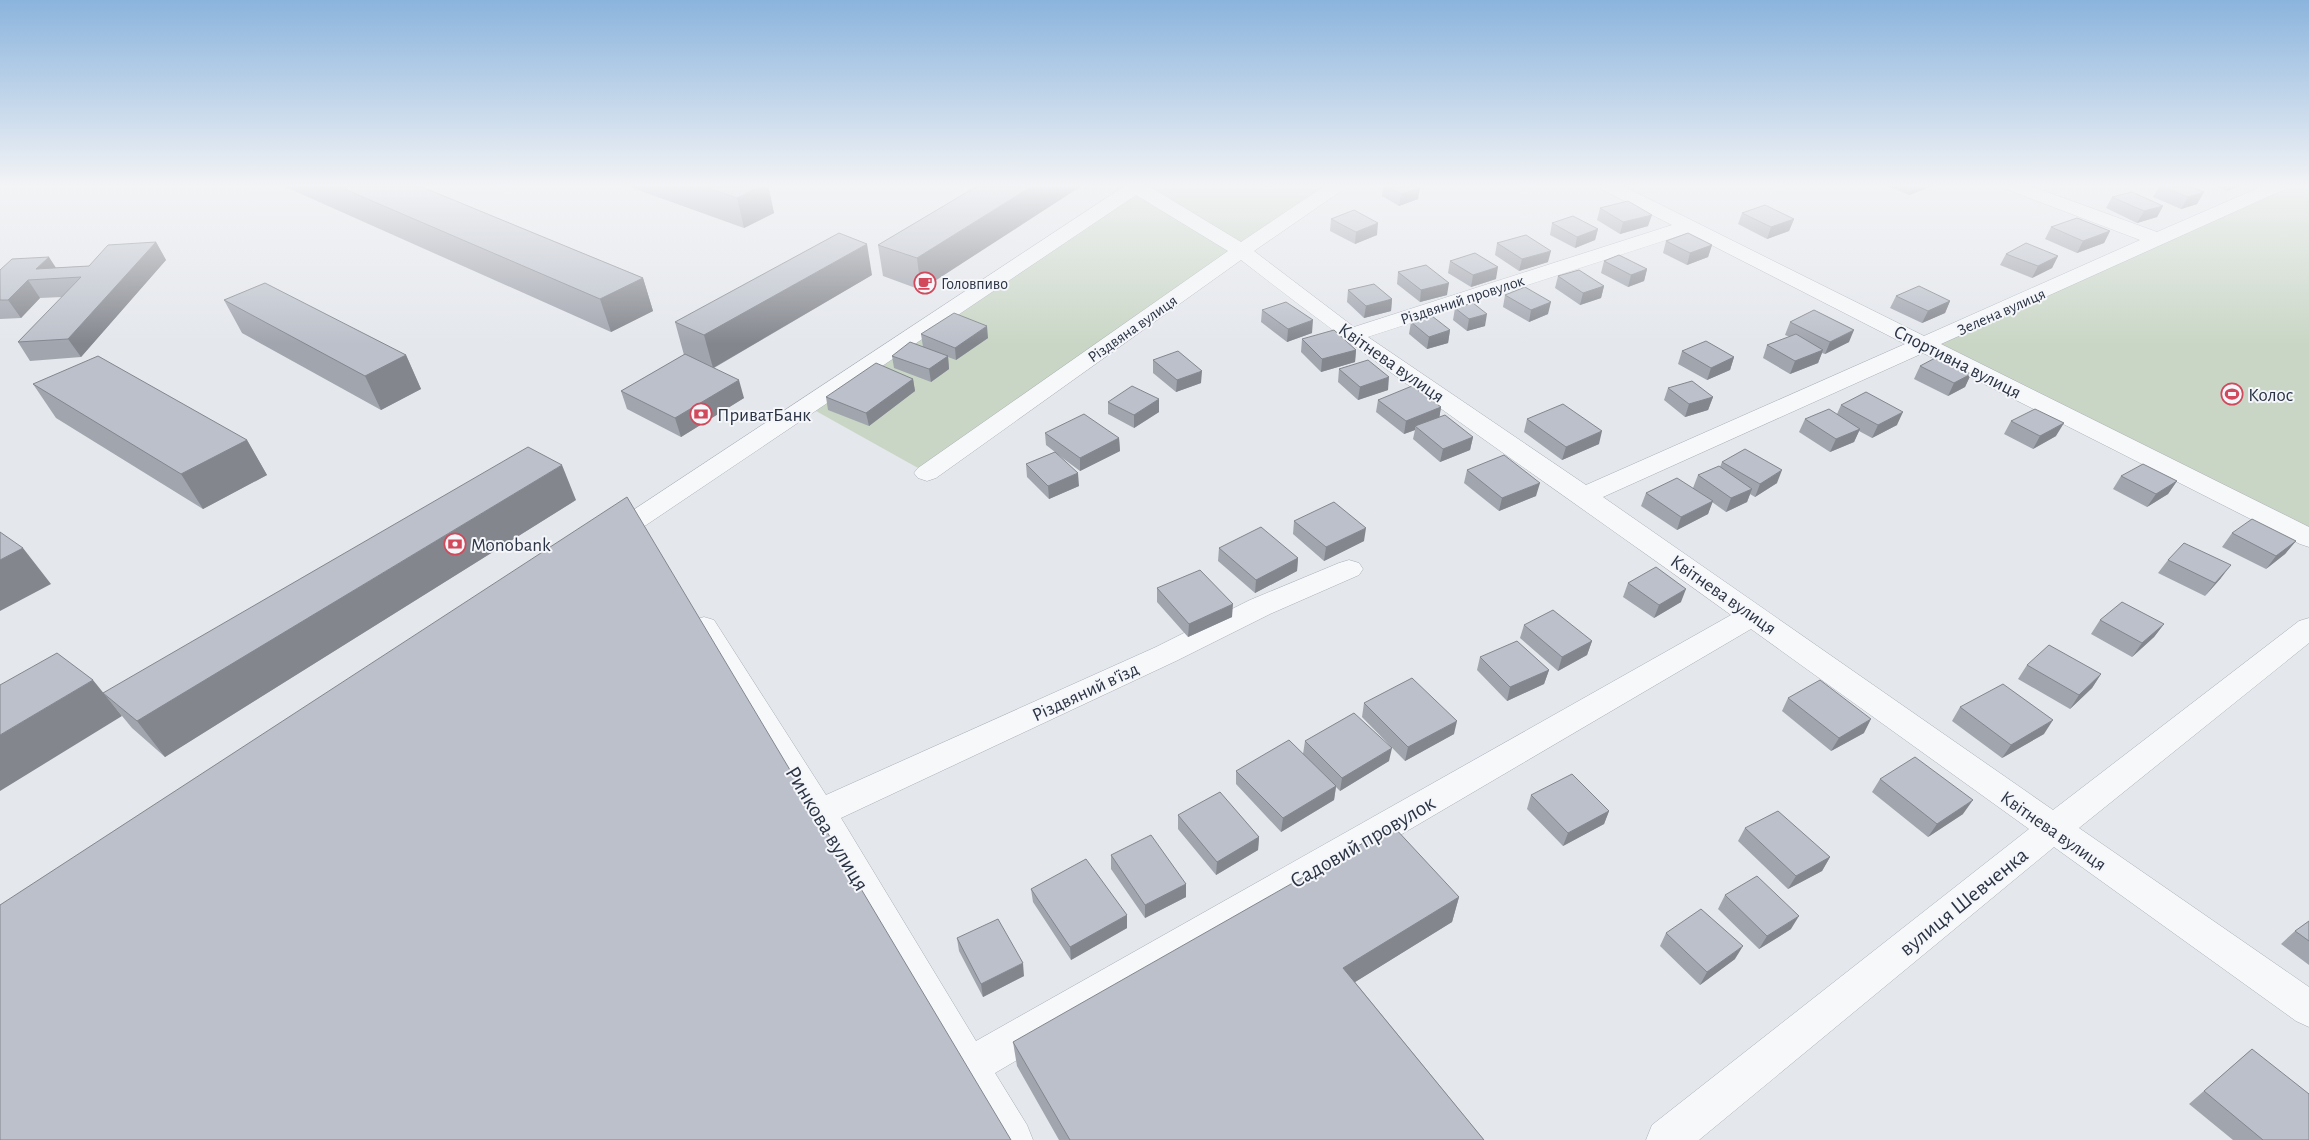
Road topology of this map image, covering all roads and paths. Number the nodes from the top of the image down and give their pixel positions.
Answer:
1 (1061, 238) edge
2 (1221, 238) edge
3 (1260, 238) edge
4 (1652, 238) edge
5 (1710, 238) edge
6 (2154, 238) edge
7 (2163, 238) edge
8 (2159, 240) junction
9 (1241, 251) junction
10 (1352, 334) junction
11 (1926, 344) junction
12 (927, 473) dead end
13 (1584, 496) junction
14 (2309, 538) edge
15 (587, 553) edge
16 (1349, 569) dead end
17 (689, 604) edge
18 (1753, 615) junction
19 (2309, 628) edge
20 (820, 813) junction
21 (2053, 829) junction
22 (2309, 1009) edge
23 (970, 1066) junction
24 (1012, 1140) edge
25 (1667, 1140) edge

1 - 15 street
2 - 9 street, Квітнева вулиця
3 - 9 street, Різдвяна вулиця
4 - 10 street, Різдвяний провулок
5 - 11 street, Спортивна вулиця
6 - 8 street
7 - 8 street, Зелена вулиця
8 - 11 street, Зелена вулиця
9 - 10 street, Квітнева вулиця
9 - 12 street, Різдвяна вулиця
10 - 13 street, Квітнева вулиця
11 - 13 street, Зелена вулиця
11 - 14 street, Спортивна вулиця
13 - 18 street, Квітнева вулиця
16 - 20 street, Різдвяний в'їзд
17 - 20 street, Ринкова вулиця
18 - 21 street, Квітнева вулиця
18 - 23 street, Садовий провулок
19 - 21 street, вулиця Шевченка
20 - 23 street, Ринкова вулиця
21 - 22 street, Квітнева вулиця
21 - 25 street, вулиця Шевченка
23 - 24 street, Ринкова вулиця

